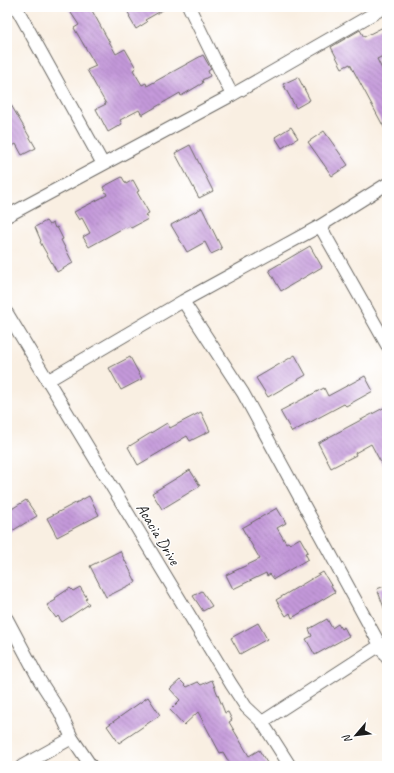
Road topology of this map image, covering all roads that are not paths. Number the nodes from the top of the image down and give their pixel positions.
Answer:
1 (16, 7) edge
2 (189, 7) edge
3 (385, 7) edge
4 (232, 95) junction
5 (103, 164) junction
6 (387, 184) edge
7 (7, 216) edge
8 (320, 226) junction
9 (183, 300) junction
10 (7, 313) edge
11 (387, 345) edge
12 (47, 381) junction
13 (7, 620) edge
14 (379, 646) junction
15 (387, 658) edge
16 (262, 722) junction
17 (72, 738) junction
18 (22, 766) edge
19 (90, 766) edge
20 (290, 766) edge

1 - 5 street
2 - 4 street
3 - 4 street
4 - 5 street
5 - 7 street
6 - 8 street
8 - 9 street
8 - 11 street
9 - 12 street
9 - 14 street
10 - 12 street, Acacia Drive
12 - 16 street, Acacia Drive
13 - 17 street
14 - 15 street
14 - 16 street
16 - 20 street, Acacia Drive
17 - 18 street
17 - 19 street

